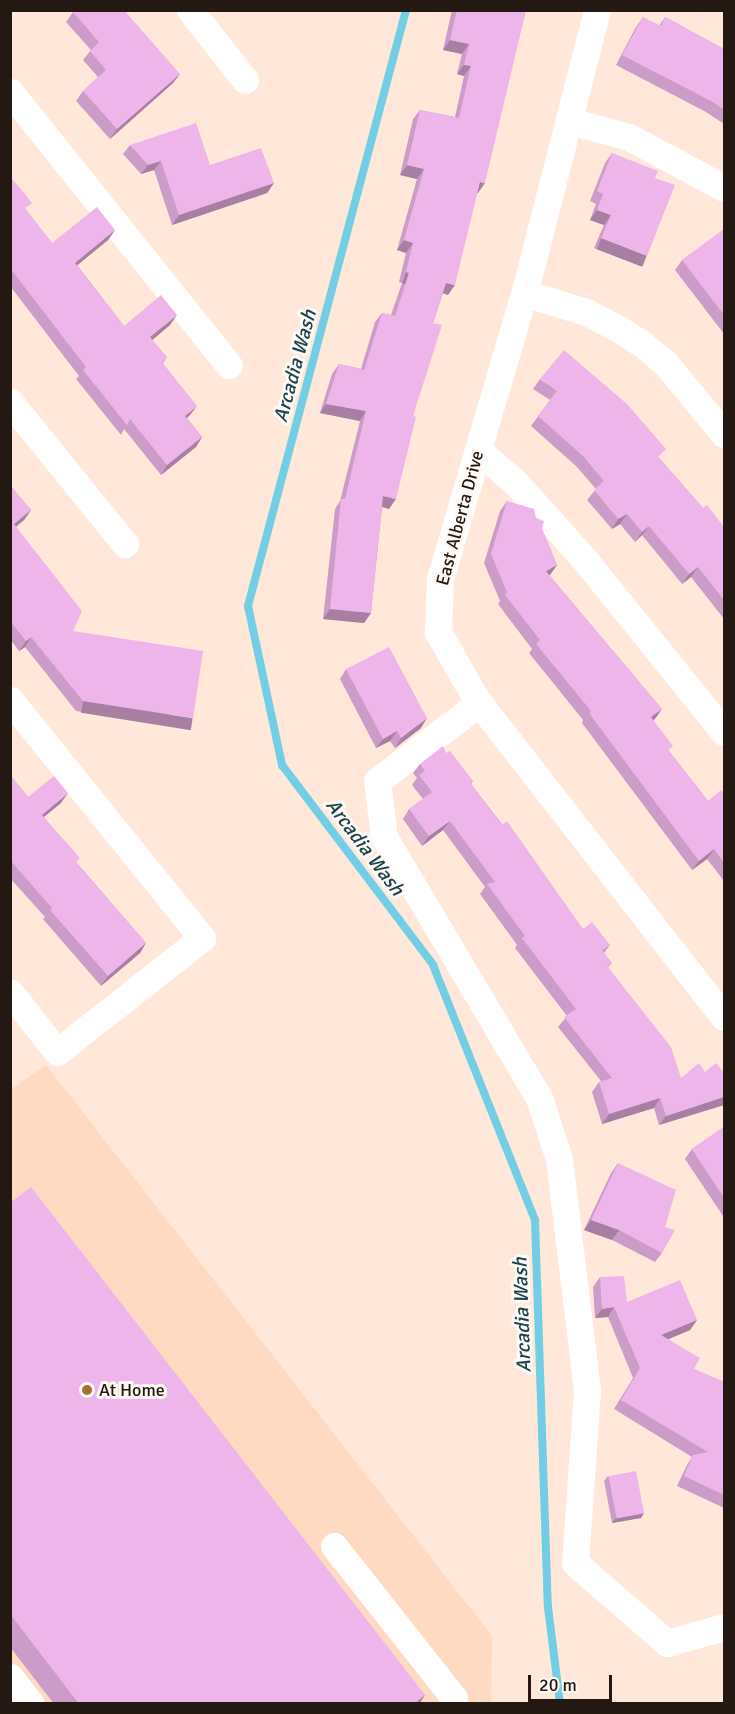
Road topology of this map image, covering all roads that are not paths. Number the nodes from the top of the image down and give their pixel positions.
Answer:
1 (190, 10) edge
2 (597, 10) edge
3 (245, 80) dead end
4 (10, 92) edge
5 (570, 121) junction
6 (724, 188) edge
7 (524, 293) junction
8 (229, 365) dead end
9 (10, 402) edge
10 (724, 434) edge
11 (478, 450) junction
12 (125, 544) dead end
13 (10, 700) edge
14 (479, 703) junction
15 (724, 732) edge
16 (10, 992) edge
17 (724, 1017) edge
18 (334, 1546) dead end
19 (724, 1627) edge
20 (10, 1677) edge
21 (31, 1704) edge
22 (453, 1704) edge

1 - 3 street
2 - 5 street, East Alberta Drive
4 - 8 street
5 - 6 street
5 - 7 street, East Alberta Drive
7 - 10 street
7 - 11 street, East Alberta Drive
9 - 12 street
11 - 14 street, East Alberta Drive
11 - 15 street
13 - 16 street
14 - 17 street, East Alberta Drive
14 - 19 street
18 - 22 street
20 - 21 street

